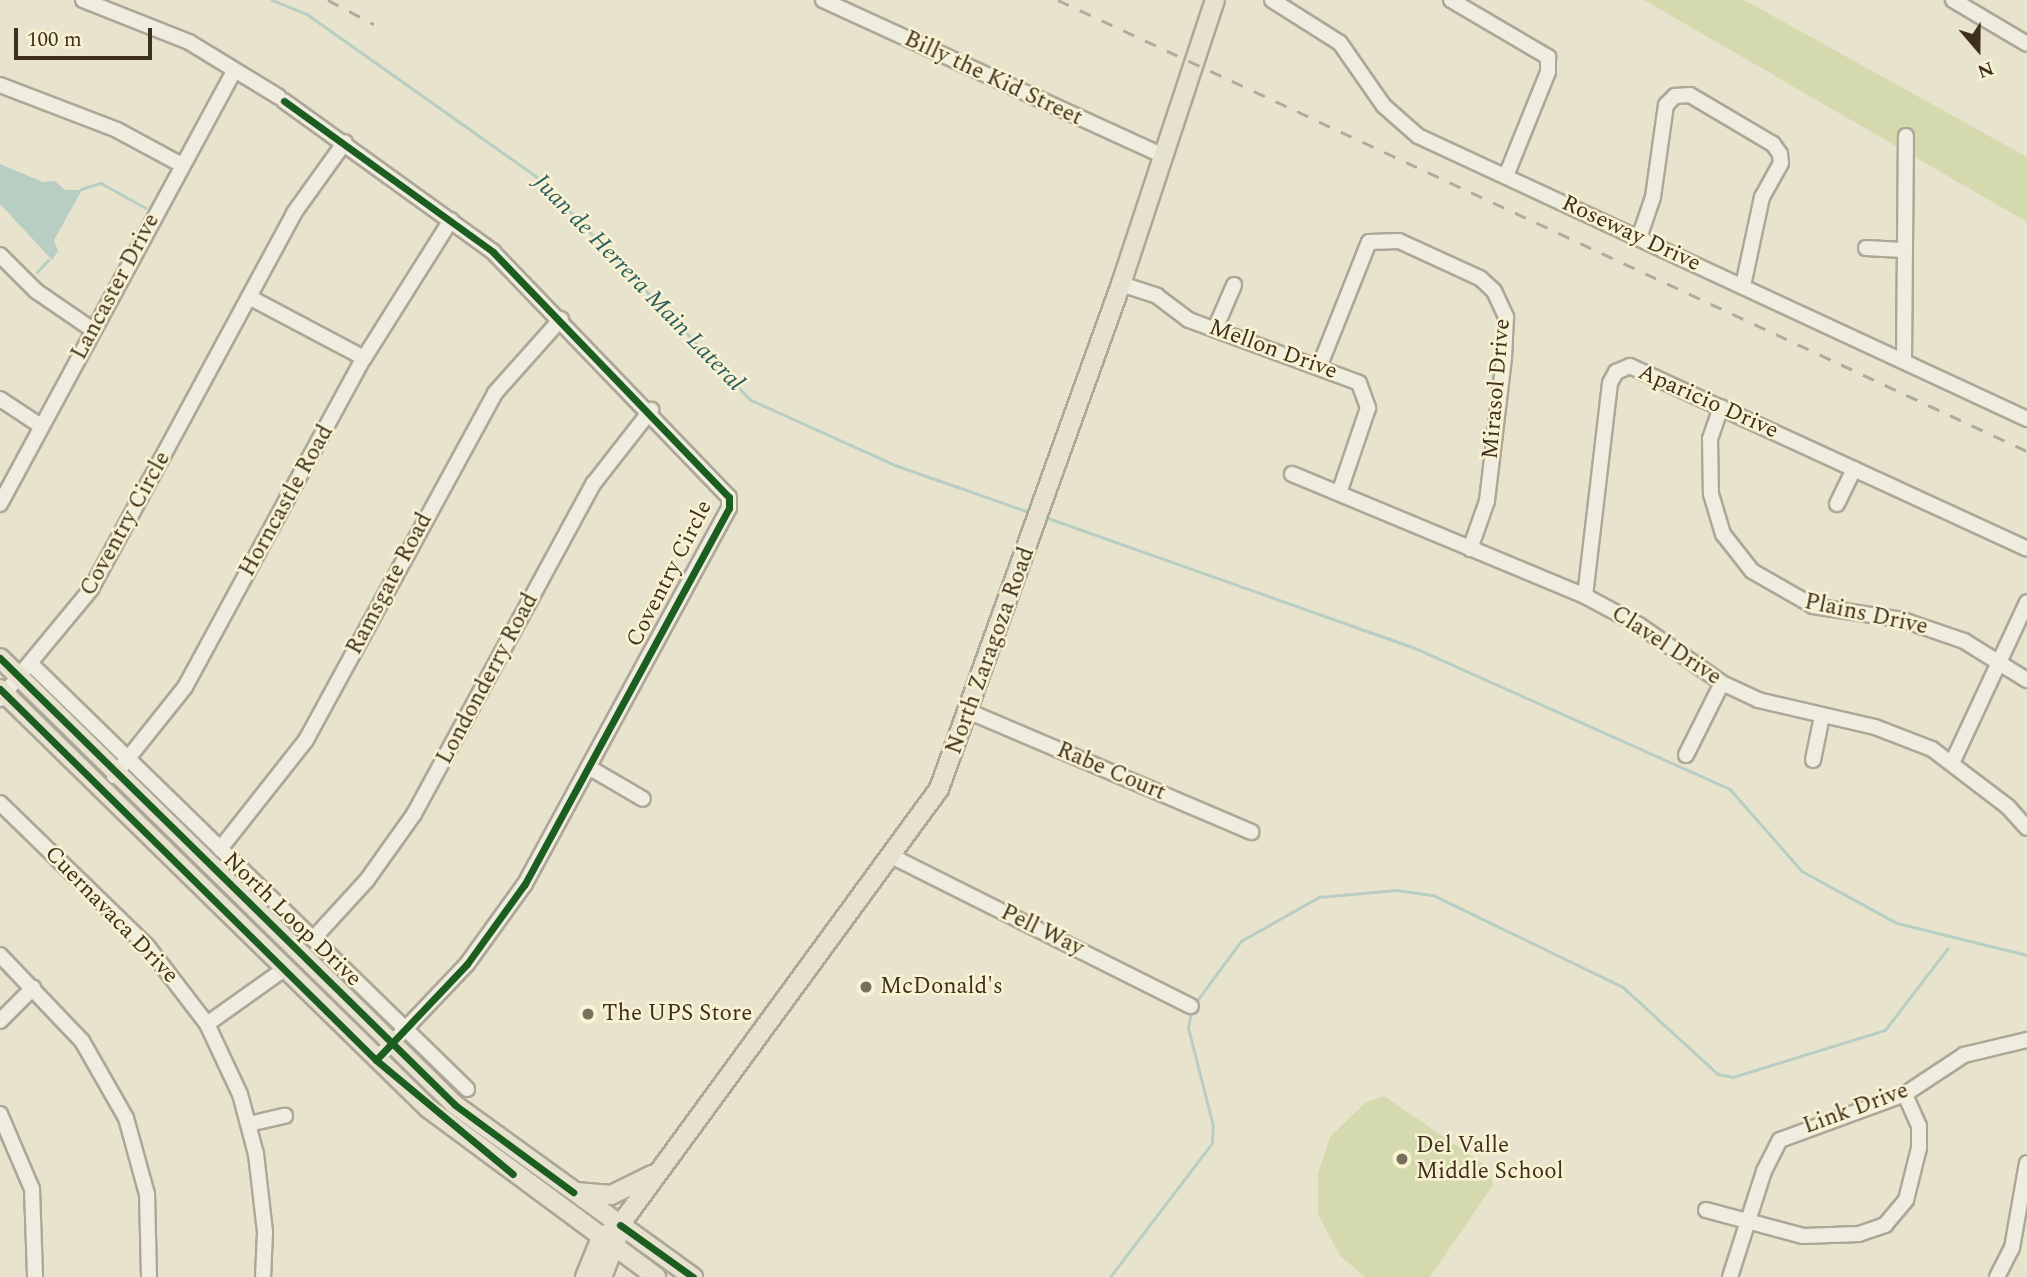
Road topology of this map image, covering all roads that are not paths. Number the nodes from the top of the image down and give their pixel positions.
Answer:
1 (83, 0) edge
2 (823, 0) edge
3 (1215, 0) edge
4 (1272, 0) edge
5 (1451, 0) edge
6 (1953, 0) edge
7 (2027, 44) edge
8 (234, 72) junction
9 (0, 85) edge
10 (1906, 136) dead end
11 (345, 142) junction
12 (1163, 156) junction
13 (182, 165) junction
14 (1506, 176) junction
15 (451, 220) junction
16 (1639, 238) junction
17 (1866, 248) dead end
18 (1903, 250) junction
19 (0, 255) edge
20 (1121, 284) junction
21 (1234, 285) dead end
22 (1742, 286) junction
23 (249, 297) junction
24 (561, 319) junction
25 (1214, 329) junction
26 (93, 330) junction
27 (363, 358) junction
28 (1904, 361) junction
29 (1320, 365) junction
30 (0, 399) edge
31 (1721, 407) junction
32 (650, 410) junction
33 (2027, 419) edge
34 (41, 426) junction
35 (1854, 469) junction
36 (1293, 474) dead end
37 (1339, 493) junction
38 (0, 504) edge
39 (1837, 504) dead end
40 (1470, 549) junction
41 (2027, 549) edge
42 (1585, 596) junction
43 (2027, 602) edge
44 (0, 658) edge
45 (1999, 662) junction
46 (31, 664) junction
47 (19, 678) junction
48 (2027, 680) edge
49 (1723, 683) junction
50 (2, 694) edge
51 (970, 712) junction
52 (1822, 716) junction
53 (1686, 755) dead end
54 (127, 759) junction
55 (1813, 760) dead end
56 (1953, 761) junction
57 (590, 768) junction
58 (114, 776) junction
59 (643, 799) dead end
60 (0, 803) edge
61 (2027, 828) edge
62 (1251, 832) dead end
63 (220, 849) junction
64 (893, 857) junction
65 (313, 939) junction
66 (0, 955) edge
67 (283, 970) junction
68 (33, 988) junction
69 (1191, 1006) dead end
70 (0, 1021) edge
71 (207, 1024) junction
72 (406, 1029) junction
73 (2027, 1040) edge
74 (391, 1044) junction
75 (376, 1060) junction
76 (467, 1089) dead end
77 (1905, 1094) junction
78 (0, 1114) edge
79 (285, 1116) dead end
80 (249, 1124) junction
81 (2027, 1163) edge
82 (655, 1172) junction
83 (573, 1192) junction
84 (1706, 1210) dead end
85 (1747, 1221) junction
86 (620, 1226) junction
87 (601, 1238) junction
88 (616, 1250) junction
89 (35, 1277) edge
90 (149, 1277) edge
91 (263, 1277) edge
92 (585, 1277) edge
93 (602, 1277) edge
94 (656, 1277) edge
95 (693, 1277) edge
96 (1730, 1277) edge
97 (1997, 1277) edge

1 - 8 street, Coventry Circle
2 - 12 street, Billy the Kid Street
3 - 12 main road, North Zaragoza Road
4 - 14 street, Roseway Drive
5 - 14 street
6 - 7 street
8 - 11 street, Coventry Circle
8 - 13 street, Lancaster Drive
9 - 13 street
10 - 18 street
11 - 15 street, Coventry Circle
11 - 23 street, Coventry Circle
12 - 20 main road, North Zaragoza Road
13 - 26 street, Lancaster Drive
14 - 16 street, Roseway Drive
15 - 24 street, Coventry Circle
15 - 27 street, Horncastle Road
16 - 22 street, Roseway Drive
16 - 22 street
17 - 18 street
18 - 28 street
19 - 26 street
20 - 25 street, Mellon Drive
20 - 51 main road, North Zaragoza Road
21 - 25 street
22 - 28 street, Roseway Drive
23 - 27 street
23 - 46 street, Coventry Circle
24 - 32 street, Coventry Circle
24 - 63 street, Ramsgate Road
25 - 29 street, Mellon Drive
26 - 34 street, Lancaster Drive
27 - 54 street, Horncastle Road
28 - 33 street, Roseway Drive
29 - 37 street, Mellon Drive
29 - 40 street, Mirasol Drive
30 - 34 street
31 - 35 street, Aparicio Drive
31 - 42 street, Aparicio Drive
31 - 45 street, Plains Drive
32 - 57 street, Coventry Circle
32 - 65 street, Londonderry Road
34 - 38 street, Lancaster Drive
35 - 39 street
35 - 41 street, Aparicio Drive
36 - 37 street, Clavel Drive
37 - 40 street, Clavel Drive
40 - 42 street, Clavel Drive
42 - 49 street, Clavel Drive
43 - 45 street
44 - 47 main road, North Loop Drive
45 - 48 street, Plains Drive
45 - 56 street
46 - 47 street, Coventry Circle
46 - 54 street
47 - 50 street, Coventry Circle
47 - 58 main road, North Loop Drive
49 - 52 street, Clavel Drive
49 - 53 street
50 - 67 main road, North Loop Drive
51 - 62 street, Rabe Court
51 - 64 main road, North Zaragoza Road
52 - 55 street
52 - 56 street, Clavel Drive
54 - 58 street, Horncastle Road
54 - 63 street
56 - 61 street, Clavel Drive
57 - 59 street
57 - 72 street, Coventry Circle
58 - 74 main road, North Loop Drive
60 - 71 street, Cuernavaca Drive
63 - 65 street
64 - 69 street, Pell Way
64 - 82 main road, North Zaragoza Road
65 - 72 street
66 - 68 street
67 - 71 street
67 - 75 main road, North Loop Drive
68 - 70 street
68 - 90 street
71 - 80 street, Cuernavaca Drive
72 - 74 street, Coventry Circle
72 - 76 street
73 - 77 street, Link Drive
74 - 75 street, Coventry Circle
74 - 83 main road, North Loop Drive
75 - 87 main road, North Loop Drive
77 - 85 street, Link Drive
77 - 85 street
78 - 89 street
79 - 80 street
80 - 91 street, Cuernavaca Drive
81 - 97 street
82 - 83 main road
82 - 86 main road, North Zaragoza Road
83 - 86 main road, North Loop Drive
84 - 85 street
85 - 96 street, Link Drive
86 - 87 main road, North Zaragoza Road
86 - 88 main road, North Zaragoza Road
86 - 95 main road, North Loop Drive
87 - 88 main road, North Loop Drive
87 - 92 main road
88 - 93 main road, North Zaragoza Road
88 - 94 main road, North Loop Drive

